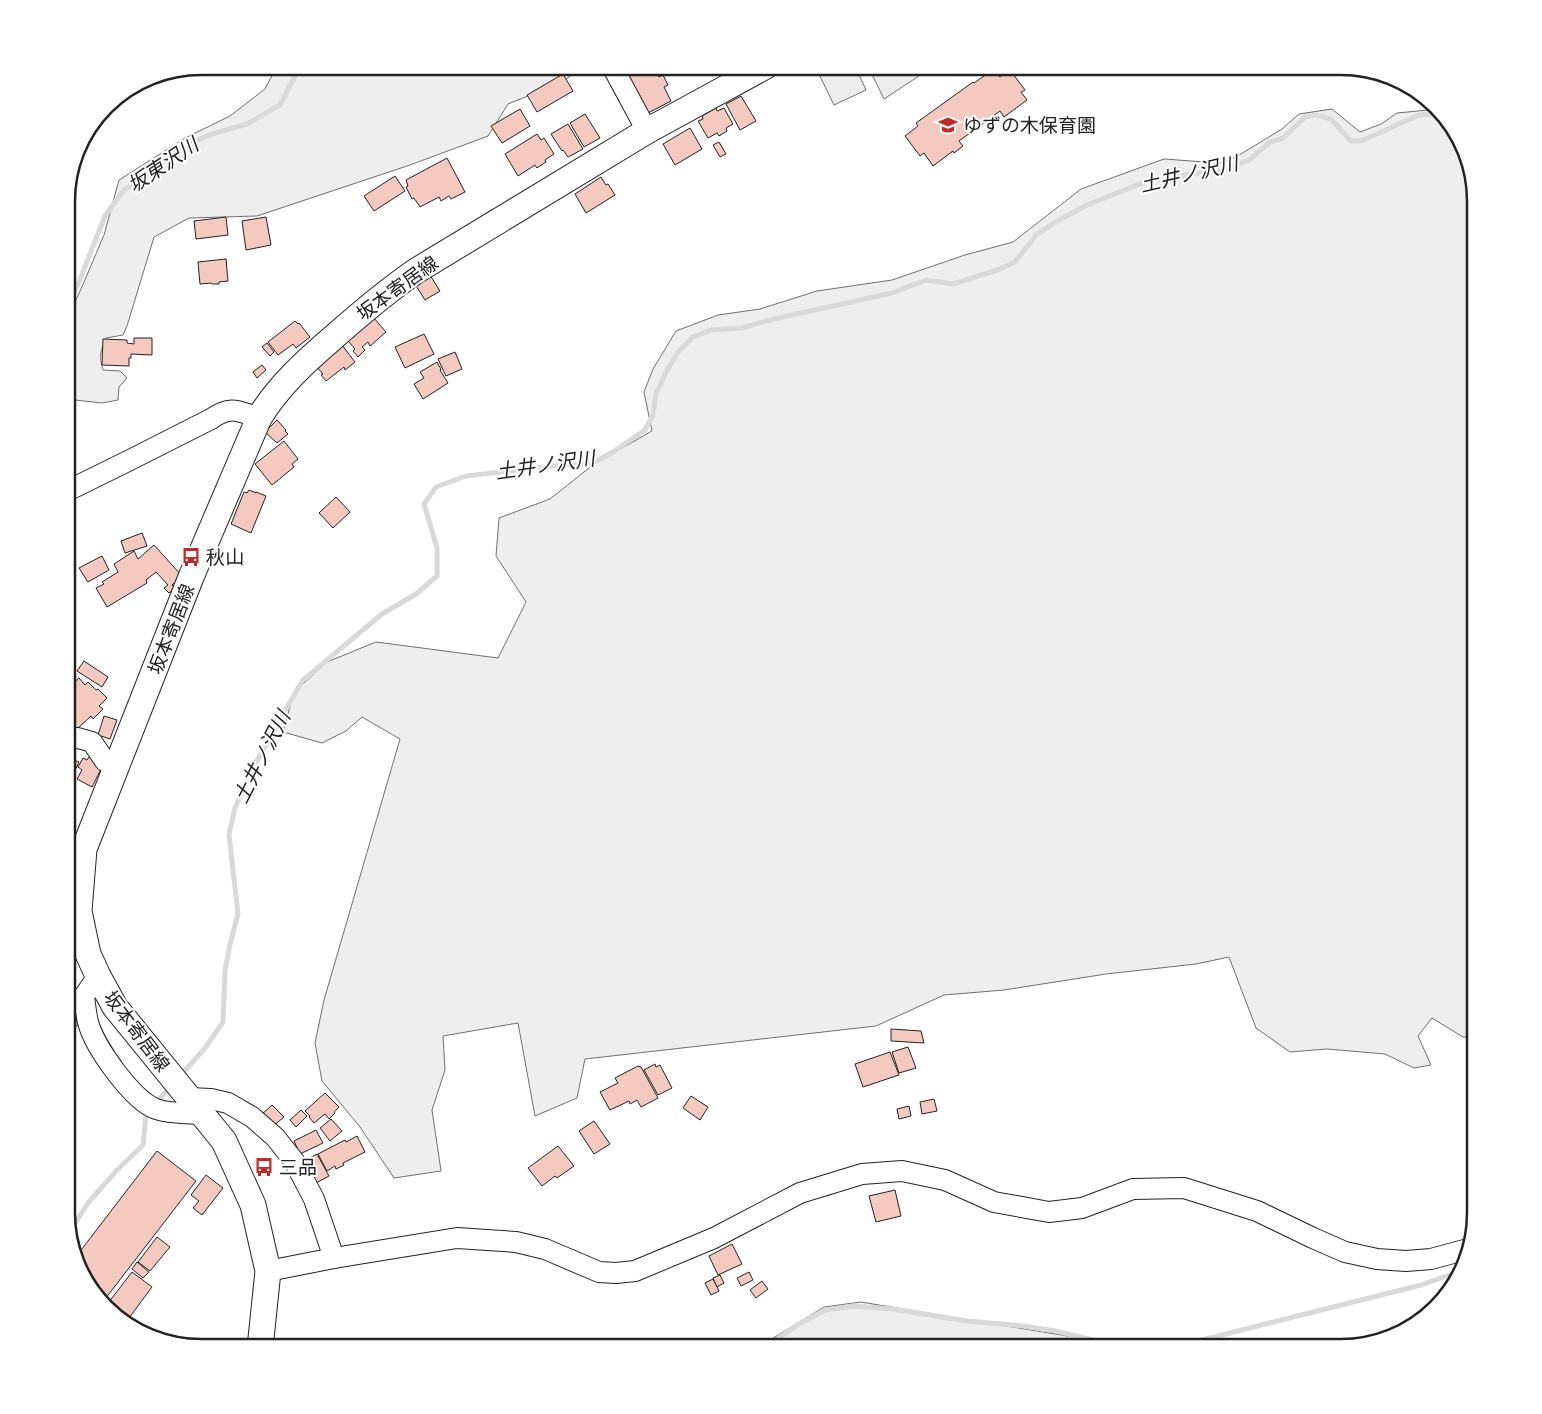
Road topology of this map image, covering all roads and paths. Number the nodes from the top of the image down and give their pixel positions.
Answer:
1 (617, 75) edge
2 (750, 75) edge
3 (647, 131) junction
4 (259, 418) junction
5 (75, 487) edge
6 (75, 738) edge
7 (117, 768) junction
8 (75, 896) edge
9 (75, 912) edge
10 (98, 976) junction
11 (195, 1106) junction
12 (1460, 1252) edge
13 (334, 1258) junction
14 (268, 1271) junction
15 (261, 1339) edge

1 - 3 street
2 - 3 main road, 坂本寄居線
3 - 4 main road, 坂本寄居線
4 - 5 street
4 - 7 main road, 坂本寄居線
6 - 7 street
7 - 8 main road, 坂本寄居線
9 - 10 main road, 坂本寄居線
10 - 11 main road, 坂本寄居線
10 - 11 street
11 - 13 street
11 - 14 main road, 坂本寄居線
12 - 13 street
13 - 14 street
14 - 15 main road, 坂本寄居線

